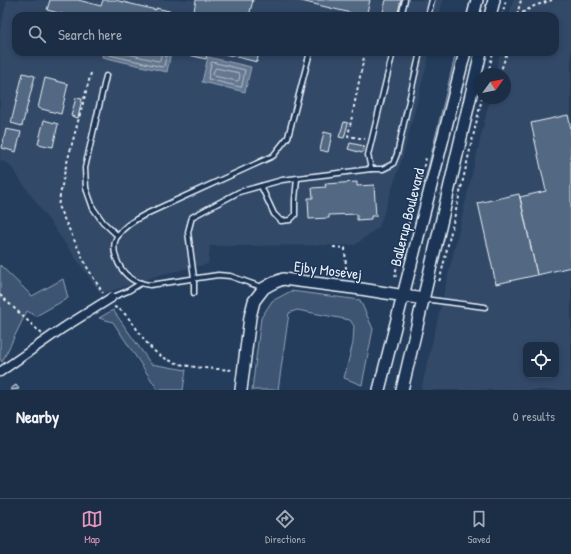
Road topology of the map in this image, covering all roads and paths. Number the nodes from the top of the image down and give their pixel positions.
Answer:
1 (405, 0) edge
2 (432, 0) edge
3 (477, 0) edge
4 (494, 0) edge
5 (506, 0) edge
6 (522, 0) edge
7 (552, 0) edge
8 (402, 12) edge
9 (429, 12) edge
10 (474, 12) edge
11 (491, 12) edge
12 (503, 12) edge
13 (518, 12) edge
14 (524, 12) edge
15 (309, 56) edge
16 (364, 56) edge
17 (392, 56) edge
18 (419, 56) edge
19 (463, 56) edge
20 (480, 56) edge
21 (492, 56) edge
22 (506, 56) edge
23 (489, 68) edge
24 (502, 68) edge
25 (91, 73) dead end
26 (106, 76) dead end
27 (372, 140) junction
28 (371, 169) junction
29 (297, 178) junction
30 (261, 186) junction
31 (118, 236) junction
32 (333, 247) dead end
33 (194, 278) junction
34 (140, 283) junction
35 (343, 287) junction
36 (264, 288) junction
37 (194, 293) dead end
38 (0, 295) edge
39 (403, 295) junction
40 (424, 299) junction
41 (107, 301) junction
42 (485, 307) dead end
43 (42, 343) junction
44 (0, 372) edge
45 (242, 372) junction
46 (241, 390) edge
47 (379, 390) edge
48 (402, 390) edge

1 - 8 lane
2 - 9 lane
3 - 10 street
4 - 11 street
5 - 12 path
6 - 13 path
7 - 14 path
15 - 31 lane
16 - 27 path
17 - 27 lane
18 - 28 lane
19 - 39 street, Ballerup Boulevard
20 - 40 street
21 - 23 path
22 - 24 path
25 - 41 path
26 - 31 lane
27 - 28 lane
28 - 29 lane
29 - 30 lane
29 - 30 lane
30 - 33 lane
31 - 34 lane
32 - 35 path
33 - 34 lane
33 - 36 lane
33 - 37 lane
34 - 41 lane
35 - 36 street, Ejby Mosevej
35 - 39 street, Ejby Mosevej
36 - 45 street
38 - 43 path
39 - 40 street, Ejby Mosevej
39 - 47 street, Ballerup Boulevard
40 - 42 lane
40 - 48 street
41 - 43 street
41 - 45 path
43 - 44 street
45 - 46 street

